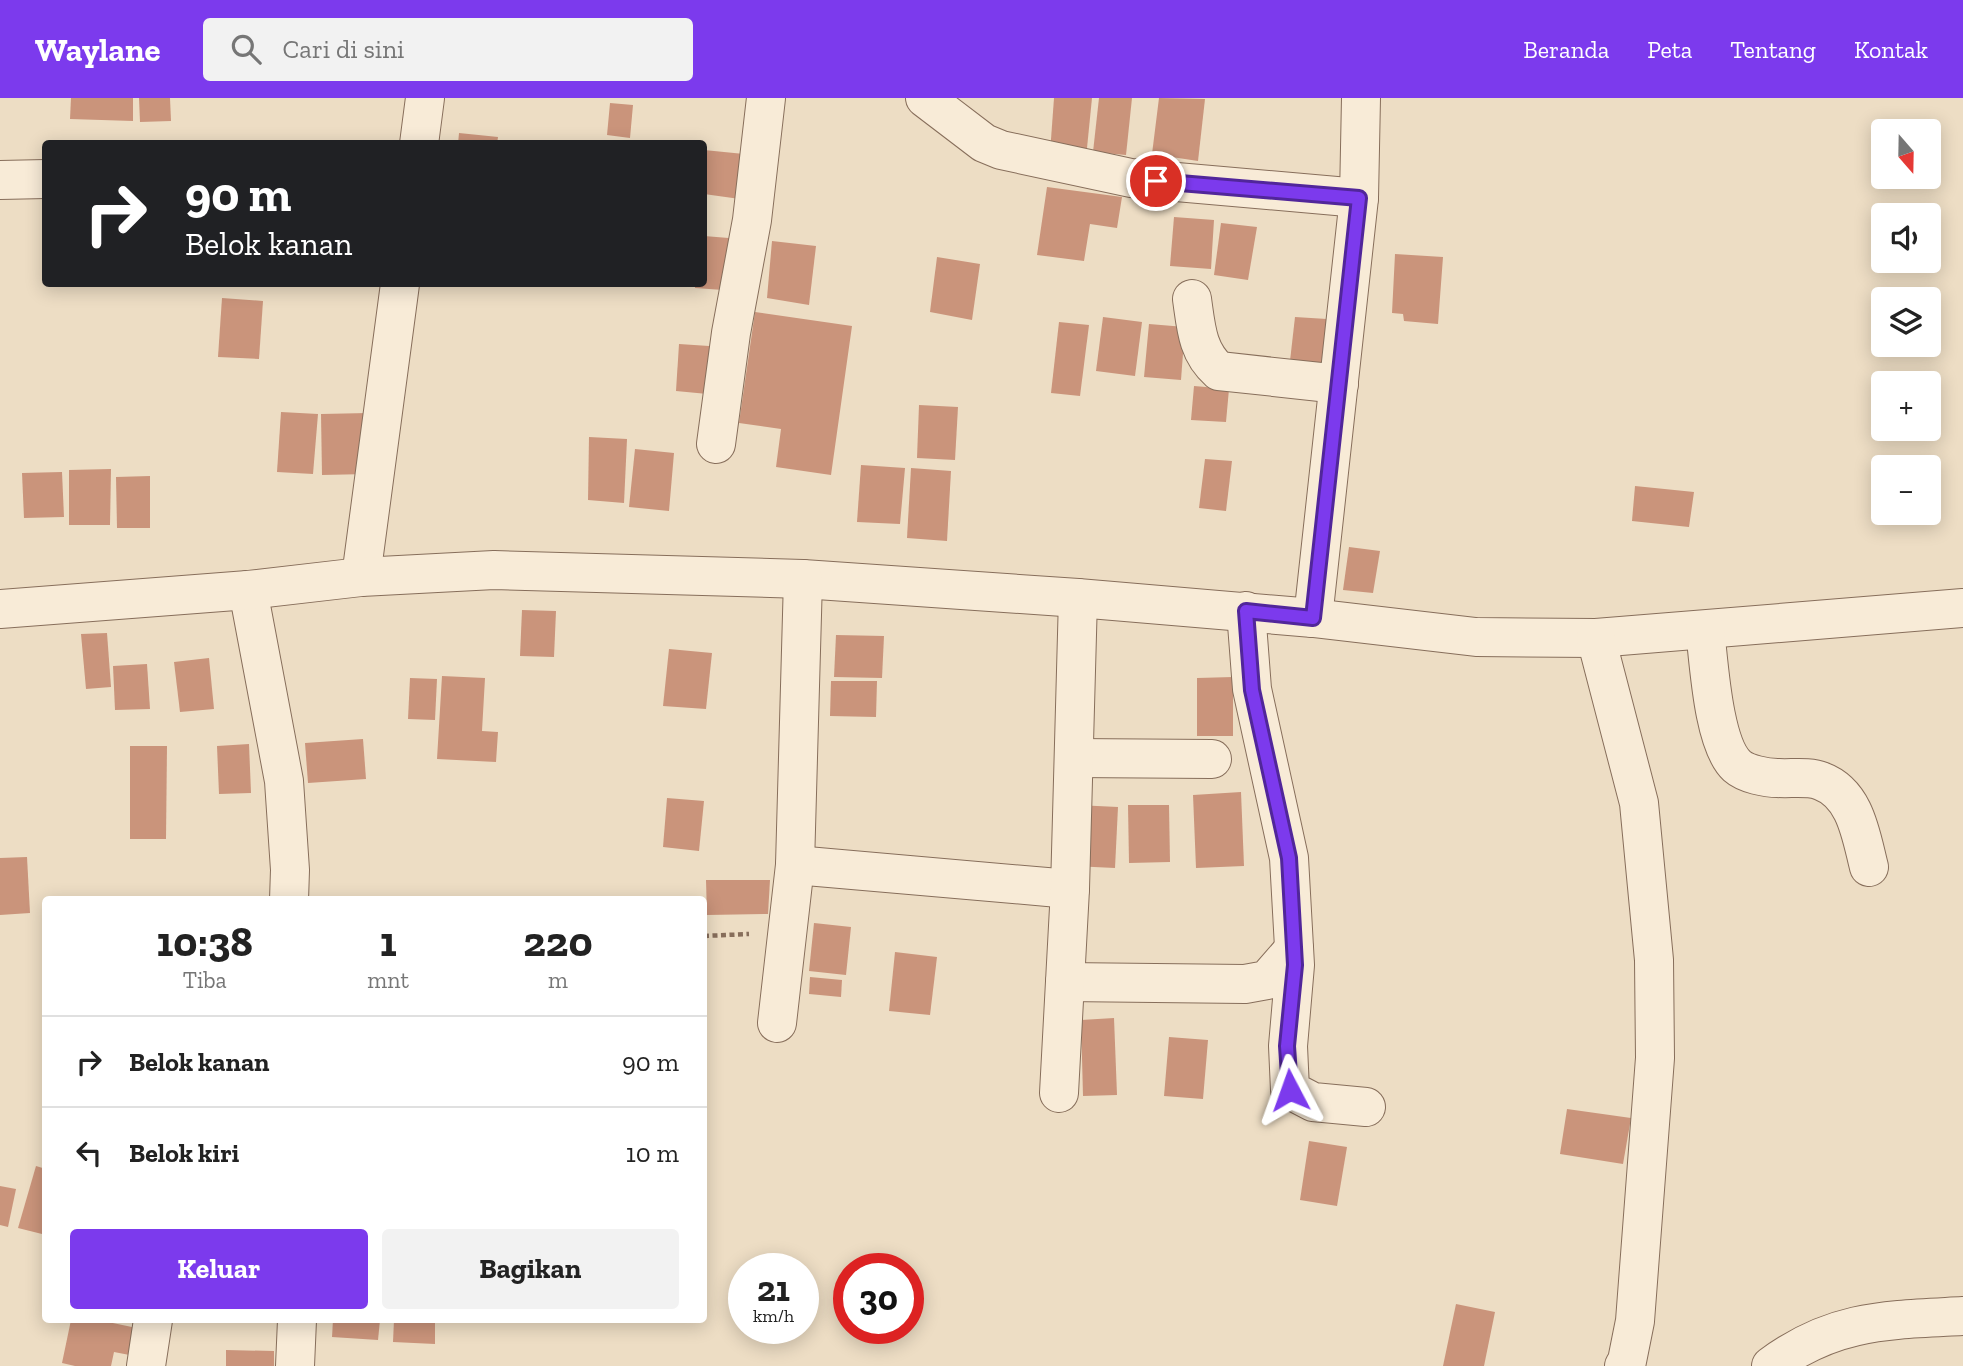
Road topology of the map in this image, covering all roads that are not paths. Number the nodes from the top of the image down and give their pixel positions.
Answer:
1 (425, 98) edge
2 (765, 98) edge
3 (925, 98) edge
4 (1361, 98) edge
5 (420, 140) edge
6 (42, 179) edge
7 (0, 180) edge
8 (1359, 198) junction
9 (400, 287) edge
10 (1192, 299) dead end
11 (1339, 384) junction
12 (716, 444) dead end
13 (360, 577) junction
14 (803, 579) junction
15 (248, 590) junction
16 (1079, 598) junction
17 (1963, 608) edge
18 (0, 609) edge
19 (1246, 611) junction
20 (1313, 618) junction
21 (1705, 630) junction
22 (1596, 638) junction
23 (1074, 758) junction
24 (1212, 759) dead end
25 (795, 864) junction
26 (1869, 867) dead end
27 (1070, 889) junction
28 (289, 896) edge
29 (1294, 949) junction
30 (1065, 982) junction
31 (777, 1023) dead end
32 (1059, 1093) dead end
33 (1366, 1107) dead end
34 (1963, 1316) edge
35 (153, 1323) edge
36 (297, 1323) edge
37 (146, 1366) edge
38 (295, 1366) edge
39 (1624, 1366) edge
40 (1771, 1366) edge

1 - 5 street
2 - 12 street
3 - 8 street
4 - 8 street
6 - 7 street
8 - 11 street
9 - 13 street
10 - 11 street
11 - 20 street
13 - 14 street
13 - 15 street
14 - 16 street
14 - 25 street
15 - 18 street
15 - 28 street
16 - 19 street
16 - 23 street
17 - 21 street
19 - 20 street
19 - 29 street
20 - 22 street
21 - 22 street
21 - 26 street
22 - 39 street
23 - 24 street
23 - 27 street
25 - 27 street
25 - 31 street
27 - 30 street
29 - 30 street
29 - 33 street
30 - 32 street
34 - 40 street
35 - 37 street
36 - 38 street

